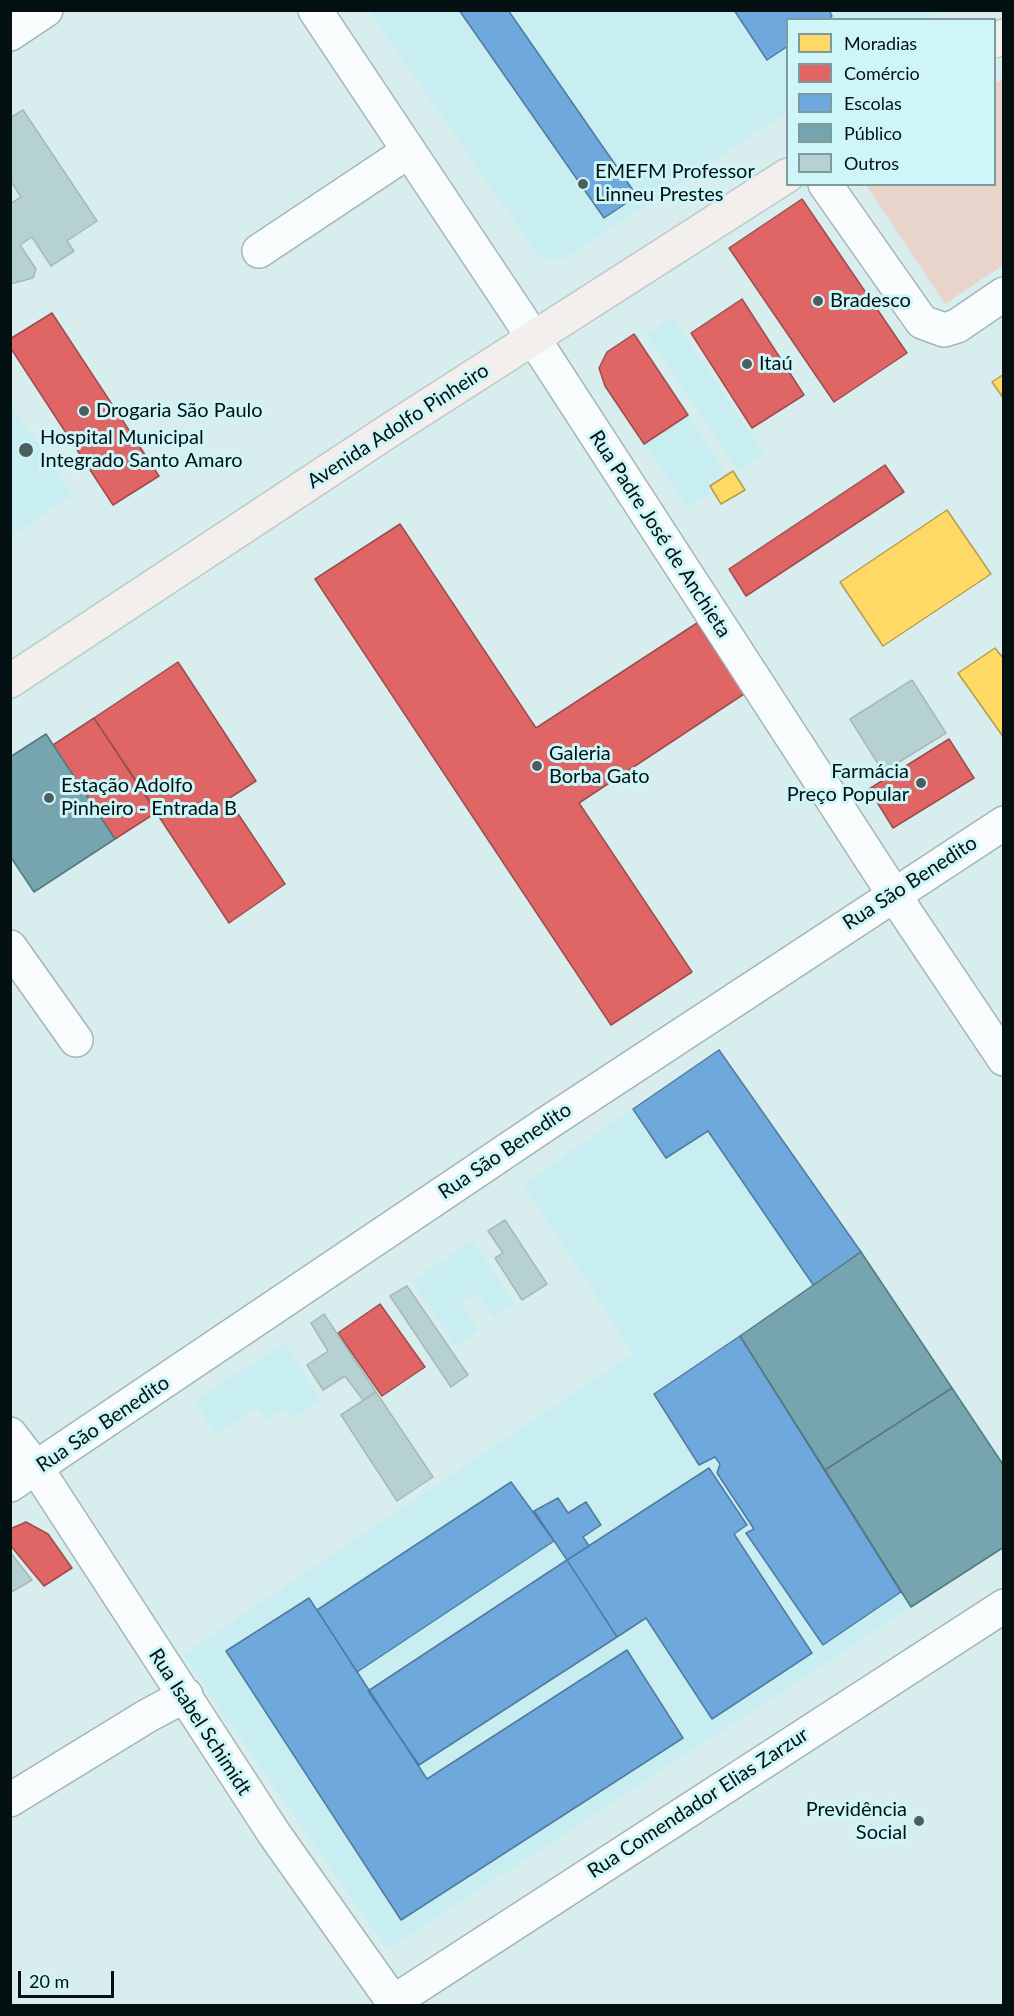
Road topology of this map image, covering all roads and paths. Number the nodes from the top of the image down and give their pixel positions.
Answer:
1 (46, 10) edge
2 (315, 10) edge
3 (10, 34) edge
4 (409, 151) junction
5 (786, 176) edge
6 (826, 186) edge
7 (259, 251) dead end
8 (1004, 294) edge
9 (533, 338) junction
10 (10, 681) edge
11 (1004, 823) edge
12 (894, 894) junction
13 (10, 947) edge
14 (76, 1040) dead end
15 (1004, 1059) edge
16 (10, 1434) edge
17 (24, 1477) edge
18 (1004, 1606) edge
19 (186, 1695) junction
20 (10, 1800) edge
21 (395, 2004) edge

1 - 3 street
2 - 4 street, Rua Padre José de Anchieta
4 - 7 street
4 - 9 street, Rua Padre José de Anchieta
5 - 9 main road, Avenida Adolfo Pinheiro
6 - 8 street
9 - 10 main road, Avenida Adolfo Pinheiro
9 - 12 street, Rua Padre José de Anchieta
11 - 12 street, Rua São Benedito
12 - 15 street, Rua Padre José de Anchieta
12 - 17 street, Rua São Benedito
13 - 14 street
16 - 17 street, Rua Isabel Schimidt
17 - 19 street, Rua Isabel Schimidt
18 - 21 street, Rua Comendador Elias Zarzur
19 - 20 street
19 - 21 street, Rua Isabel Schimidt

